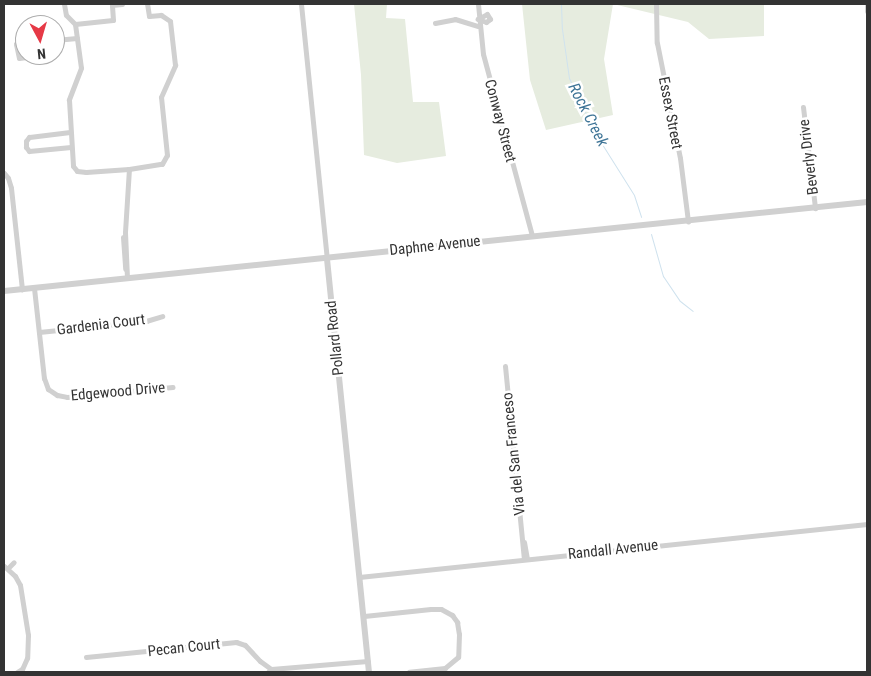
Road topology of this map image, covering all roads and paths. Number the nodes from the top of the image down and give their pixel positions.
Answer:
1 (64, 4) edge
2 (122, 4) edge
3 (147, 4) edge
4 (301, 4) edge
5 (478, 4) edge
6 (656, 4) edge
7 (867, 4) edge
8 (867, 11) edge
9 (435, 23) dead end
10 (74, 24) junction
11 (478, 26) junction
12 (77, 38) junction
13 (65, 39) edge
14 (803, 107) dead end
15 (70, 132) junction
16 (71, 147) junction
17 (129, 169) junction
18 (4, 173) edge
19 (4, 188) edge
20 (11, 188) junction
21 (867, 202) edge
22 (815, 208) junction
23 (688, 221) junction
24 (532, 236) junction
25 (326, 259) junction
26 (126, 278) junction
27 (34, 288) junction
28 (22, 289) junction
29 (4, 291) edge
30 (162, 316) dead end
31 (39, 332) junction
32 (505, 366) dead end
33 (173, 387) dead end
34 (867, 524) edge
35 (525, 559) junction
36 (14, 562) dead end
37 (6, 567) edge
38 (360, 577) junction
39 (364, 616) junction
40 (86, 657) dead end
41 (368, 661) junction
42 (270, 671) edge
43 (18, 672) edge
44 (369, 672) edge
45 (409, 672) edge

1 - 10 street
2 - 10 street
3 - 17 street
4 - 25 street, Pollard Road
5 - 11 street, Conway Street
6 - 23 street, Essex Street
7 - 8 street
9 - 11 street
10 - 12 street
11 - 24 street, Conway Street
12 - 13 street
12 - 15 street
14 - 22 street, Beverly Drive
15 - 16 street
15 - 16 street
16 - 17 street
17 - 26 street
18 - 20 street
19 - 20 street
20 - 28 street
21 - 22 street, Daphne Avenue
22 - 23 street, Daphne Avenue
23 - 24 street, Daphne Avenue
24 - 25 street, Daphne Avenue
25 - 26 street, Daphne Avenue
25 - 38 street, Pollard Road
26 - 27 street, Daphne Avenue
27 - 28 street, Daphne Avenue
27 - 31 street, Edgewood Drive
28 - 29 street, Daphne Avenue
30 - 31 street, Gardenia Court
31 - 33 street, Edgewood Drive
32 - 35 street, Via del San Franceso
34 - 35 street, Randall Avenue
35 - 38 street, Randall Avenue
36 - 37 street
37 - 43 street
38 - 39 street, Pollard Road
39 - 41 street, Pollard Road
39 - 45 street
40 - 42 street, Pecan Court
41 - 42 street
41 - 44 street, Pollard Road

